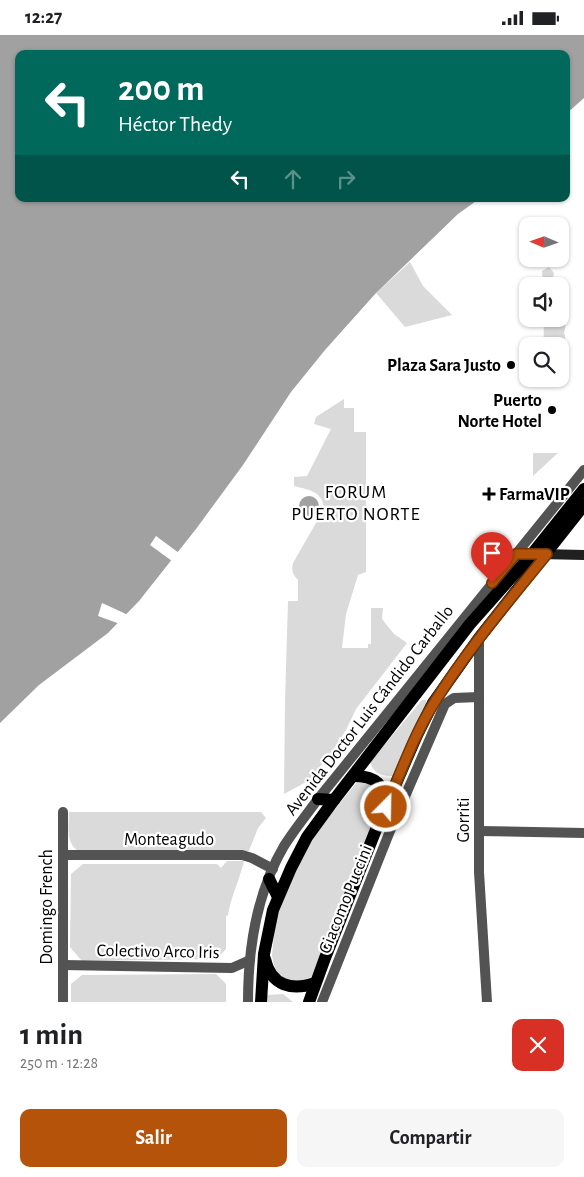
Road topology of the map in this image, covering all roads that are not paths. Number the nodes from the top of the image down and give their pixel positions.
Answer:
1 (584, 470) edge
2 (584, 489) edge
3 (584, 505) edge
4 (516, 554) junction
5 (532, 554) junction
6 (547, 554) junction
7 (584, 555) edge
8 (479, 638) junction
9 (479, 697) junction
10 (353, 776) junction
11 (318, 799) junction
12 (334, 800) junction
13 (386, 807) junction
14 (63, 812) dead end
15 (479, 831) junction
16 (584, 833) edge
17 (63, 855) junction
18 (271, 874) junction
19 (278, 897) junction
20 (264, 954) junction
21 (250, 960) junction
22 (63, 965) junction
23 (315, 983) junction
24 (63, 1002) edge
25 (248, 1002) edge
26 (261, 1002) edge
27 (309, 1002) edge
28 (322, 1002) edge
29 (487, 1002) edge

1 - 4 street, Avenida Doctor Luis Cándido Carballo
2 - 5 main road, Avenida Doctor Luis Cándido Carballo
3 - 6 main road
4 - 5 street
4 - 11 street, Avenida Doctor Luis Cándido Carballo
5 - 6 main road
5 - 10 main road, Avenida Doctor Luis Cándido Carballo
6 - 7 main road
6 - 8 main road
8 - 9 street, Gorriti
8 - 13 main road
9 - 15 street, Gorriti
9 - 28 street, Giacomo Puccini
10 - 12 main road, Avenida Doctor Luis Cándido Carballo
10 - 13 main road
11 - 12 main road
11 - 18 street, Avenida Doctor Luis Cándido Carballo
12 - 19 main road, Avenida Doctor Luis Cándido Carballo
13 - 23 main road
14 - 17 street, Domingo French
15 - 16 street
15 - 29 street, Gorriti
17 - 18 street, Monteagudo
17 - 22 street, Domingo French
18 - 19 main road
18 - 21 street, Avenida Doctor Luis Cándido Carballo
19 - 20 main road, Avenida Doctor Luis Cándido Carballo
20 - 23 main road
20 - 26 main road, Avenida Doctor Luis Cándido Carballo
21 - 22 street, Colectivo Arco Iris
21 - 25 street, Avenida Doctor Luis Cándido Carballo
22 - 24 street, Domingo French
23 - 27 main road

